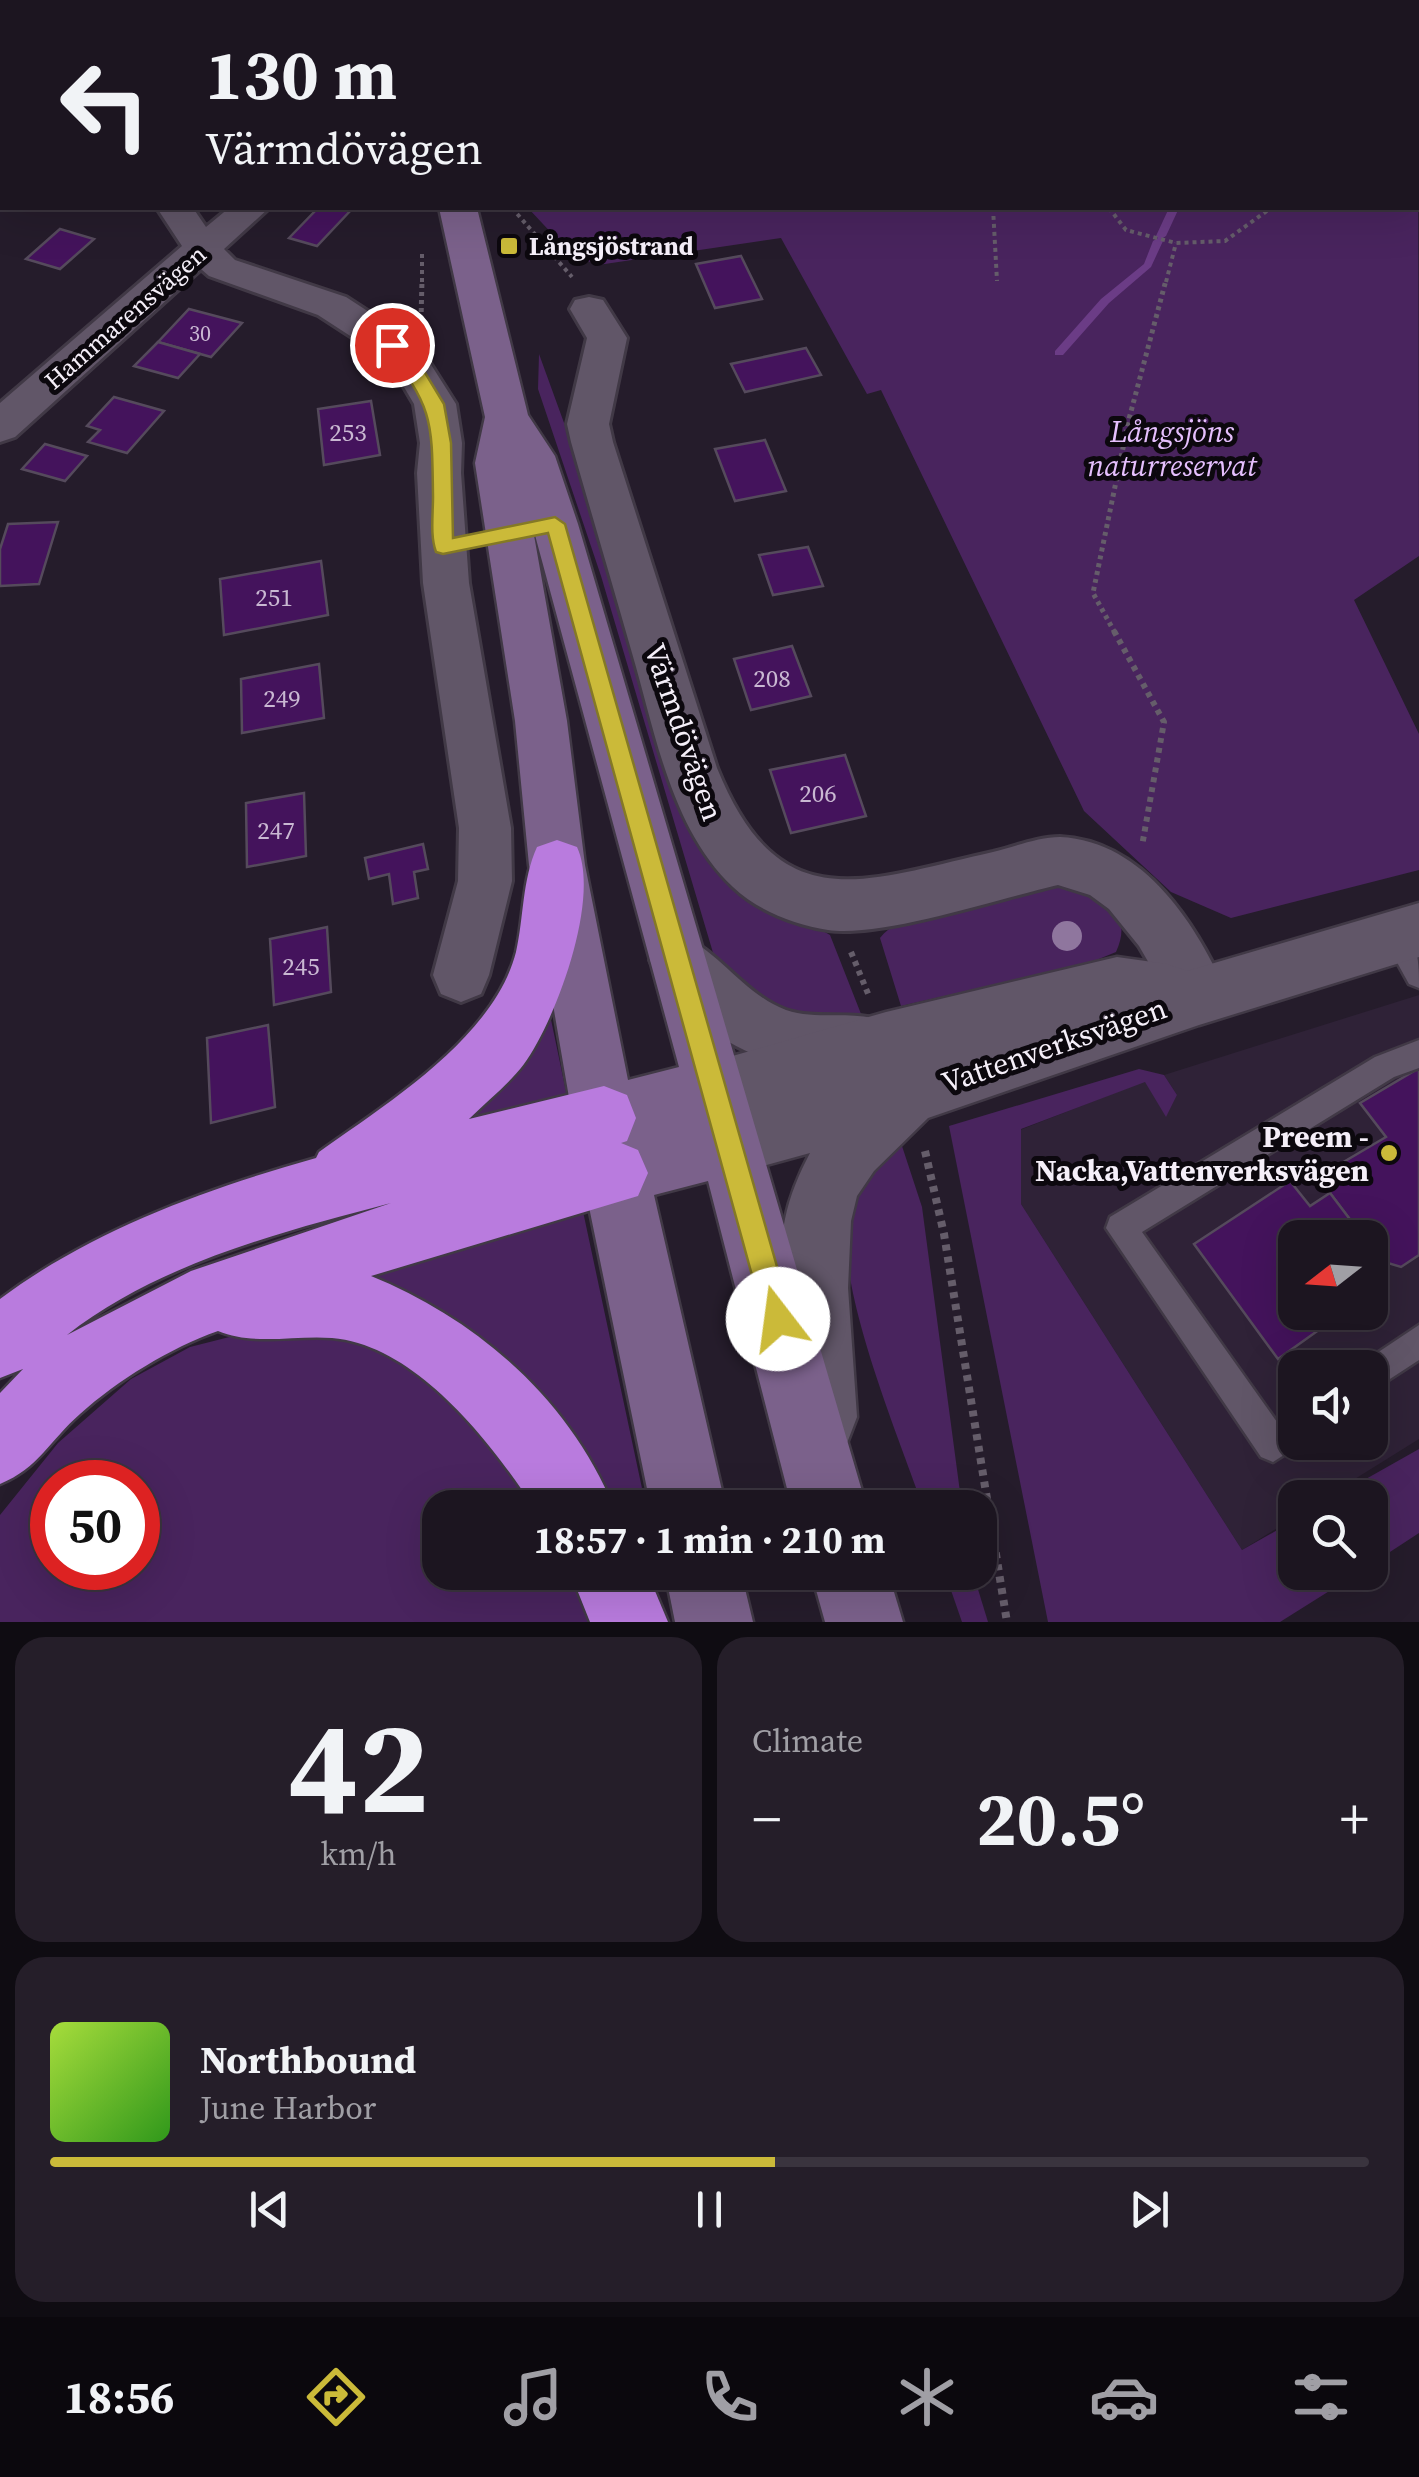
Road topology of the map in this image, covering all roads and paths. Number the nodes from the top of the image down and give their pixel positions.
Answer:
1 (176, 210) edge
2 (249, 210) edge
3 (458, 210) edge
4 (514, 210) edge
5 (993, 210) edge
6 (1111, 210) edge
7 (1268, 210) edge
8 (1176, 243) junction
9 (203, 250) junction
10 (422, 250) dead end
11 (997, 281) dead end
12 (589, 309) joint
13 (407, 336) junction
14 (0, 427) edge
15 (532, 529) junction
16 (443, 547) junction
17 (1141, 850) dead end
18 (557, 865) junction
19 (833, 908) junction
20 (1411, 947) edge
21 (678, 960) junction
22 (461, 975) dead end
23 (1199, 996) junction
24 (1419, 1054) edge
25 (898, 1071) junction
26 (723, 1116) junction
27 (609, 1146) junction
28 (318, 1192) junction
29 (191, 1306) junction
30 (1419, 1342) edge
31 (0, 1343) edge
32 (1388, 1364) edge
33 (1278, 1441) edge
34 (0, 1447) edge
35 (566, 1490) edge
36 (684, 1490) edge
37 (825, 1490) edge
38 (827, 1490) edge
39 (616, 1590) edge
40 (707, 1590) edge
41 (854, 1590) edge
42 (630, 1622) edge
43 (714, 1622) edge
44 (864, 1622) edge
45 (1006, 1622) edge

1 - 9 street
2 - 9 street, Hammarensvägen
3 - 15 main road, Värmdövägen
4 - 12 path
5 - 11 path
6 - 8 path
7 - 8 path
8 - 17 path
9 - 13 street
9 - 14 street, Hammarensvägen
10 - 13 path
12 - 19 street, Värmdövägen
13 - 16 street
15 - 16 street
15 - 18 main road, Värmdövägen
15 - 21 main road, Värmdövägen
16 - 22 street
18 - 27 main road, Värmdövägen
18 - 28 highway
19 - 23 street, Värmdövägen
19 - 25 path
20 - 23 street, Vattenverksvägen
21 - 25 street, Vattenverksvägen
21 - 26 main road, Värmdövägen
23 - 25 street, Vattenverksvägen
24 - 33 lane
25 - 26 street, Vattenverksvägen
25 - 38 street, Vattenverksvägen
25 - 45 path
26 - 27 main road
26 - 37 main road, Värmdövägen
27 - 28 highway
27 - 29 highway
27 - 36 main road, Värmdövägen
28 - 31 highway
29 - 34 highway
29 - 35 highway
30 - 32 lane
39 - 42 highway
40 - 43 main road
41 - 44 main road

